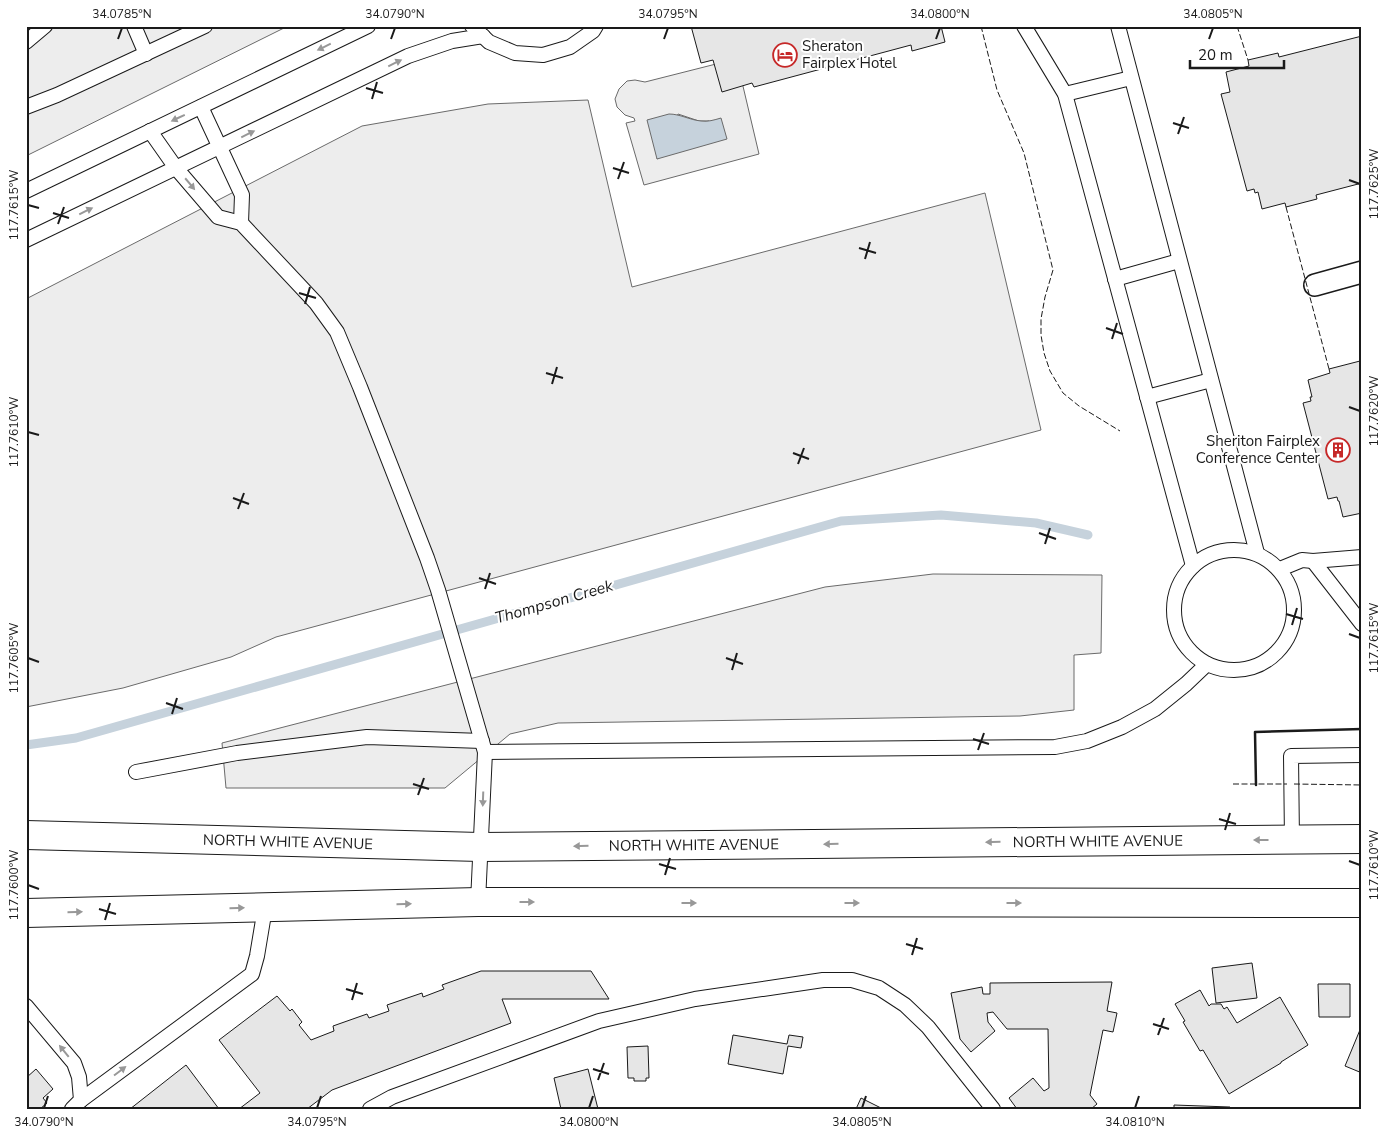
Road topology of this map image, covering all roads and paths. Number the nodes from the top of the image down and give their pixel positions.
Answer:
1 (45, 26) edge
2 (134, 26) edge
3 (205, 26) edge
4 (368, 26) edge
5 (472, 26) edge
6 (596, 26) edge
7 (1024, 26) edge
8 (1118, 26) edge
9 (483, 36) junction
10 (26, 42) edge
11 (146, 54) junction
12 (1131, 78) junction
13 (1065, 94) junction
14 (26, 107) edge
15 (201, 107) junction
16 (150, 131) junction
17 (220, 147) junction
18 (176, 168) junction
19 (26, 191) edge
20 (241, 223) junction
21 (26, 240) edge
22 (1179, 261) junction
23 (1362, 272) edge
24 (1115, 279) junction
25 (1316, 284) dead end
26 (1211, 380) junction
27 (1147, 397) junction
28 (1257, 553) junction
29 (1362, 557) edge
30 (1313, 561) junction
31 (1193, 566) junction
32 (1280, 569) junction
33 (1362, 624) edge
34 (1207, 664) junction
35 (483, 746) junction
36 (1362, 755) edge
37 (136, 772) dead end
38 (26, 836) edge
39 (1362, 839) edge
40 (1292, 840) junction
41 (480, 847) junction
42 (478, 902) junction
43 (1362, 903) edge
44 (265, 908) junction
45 (26, 913) edge
46 (26, 1006) edge
47 (76, 1105) edge
48 (370, 1109) edge
49 (993, 1109) edge

1 - 10 lane
2 - 11 lane
3 - 11 lane
4 -> 15 lane
5 - 9 lane
6 - 9 lane
7 - 13 lane
8 - 12 lane
17 -> 9 lane
11 - 14 lane
12 - 13 lane
12 - 22 lane
13 - 24 lane
15 -> 16 lane
15 - 17 lane
16 - 18 lane
16 - 19 lane
17 - 18 lane
17 - 20 lane
18 -> 20 lane
21 -> 18 lane
20 - 35 lane
22 - 24 lane
22 - 26 lane
23 - 25 street
24 - 27 lane
26 - 27 lane
26 - 28 lane
27 - 31 lane
28 - 31 lane
28 - 32 lane
29 - 30 lane
30 - 32 lane
30 - 33 lane
31 - 34 lane
32 - 34 lane
34 - 35 lane
35 - 37 lane
35 -> 41 lane
36 - 40 lane
38 - 41 main road, NORTH WHITE AVENUE
39 - 40 main road, NORTH WHITE AVENUE
40 -> 41 main road, NORTH WHITE AVENUE
41 - 42 lane
42 -> 43 main road
44 -> 42 main road
45 -> 44 main road
47 -> 44 lane
47 -> 46 lane
48 - 49 lane

